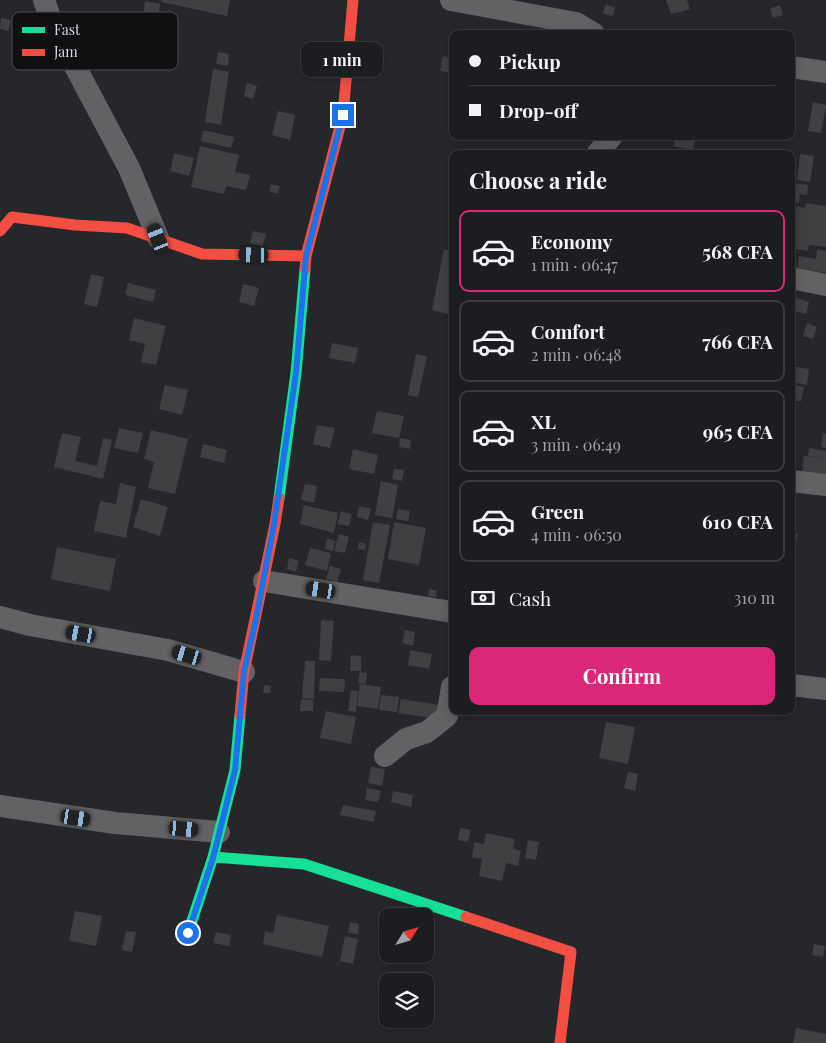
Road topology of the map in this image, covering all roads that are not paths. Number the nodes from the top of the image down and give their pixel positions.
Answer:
1 (44, 0) edge
2 (353, 0) edge
3 (451, 0) edge
4 (48, 12) edge
5 (588, 30) edge
6 (795, 68) edge
7 (77, 70) edge
8 (826, 72) edge
9 (609, 140) edge
10 (600, 150) edge
11 (0, 231) edge
12 (158, 238) junction
13 (306, 256) junction
14 (795, 279) edge
15 (826, 285) edge
16 (795, 480) edge
17 (826, 484) edge
18 (264, 581) junction
19 (449, 612) edge
20 (0, 617) edge
21 (244, 672) junction
22 (795, 685) edge
23 (826, 689) edge
24 (449, 704) edge
25 (385, 756) dead end
26 (0, 806) edge
27 (219, 832) junction
28 (213, 858) junction
29 (188, 933) dead end
30 (560, 1043) edge

1 - 4 street
2 - 13 street
3 - 5 street
6 - 8 street
7 - 12 street
9 - 10 street
11 - 12 street
12 - 13 street
13 - 18 street
14 - 15 street
16 - 17 street
18 - 19 street
18 - 21 street
20 - 21 street
21 - 27 street
22 - 23 street
24 - 25 street
26 - 27 street
27 - 28 street
28 - 29 street
28 - 30 street

